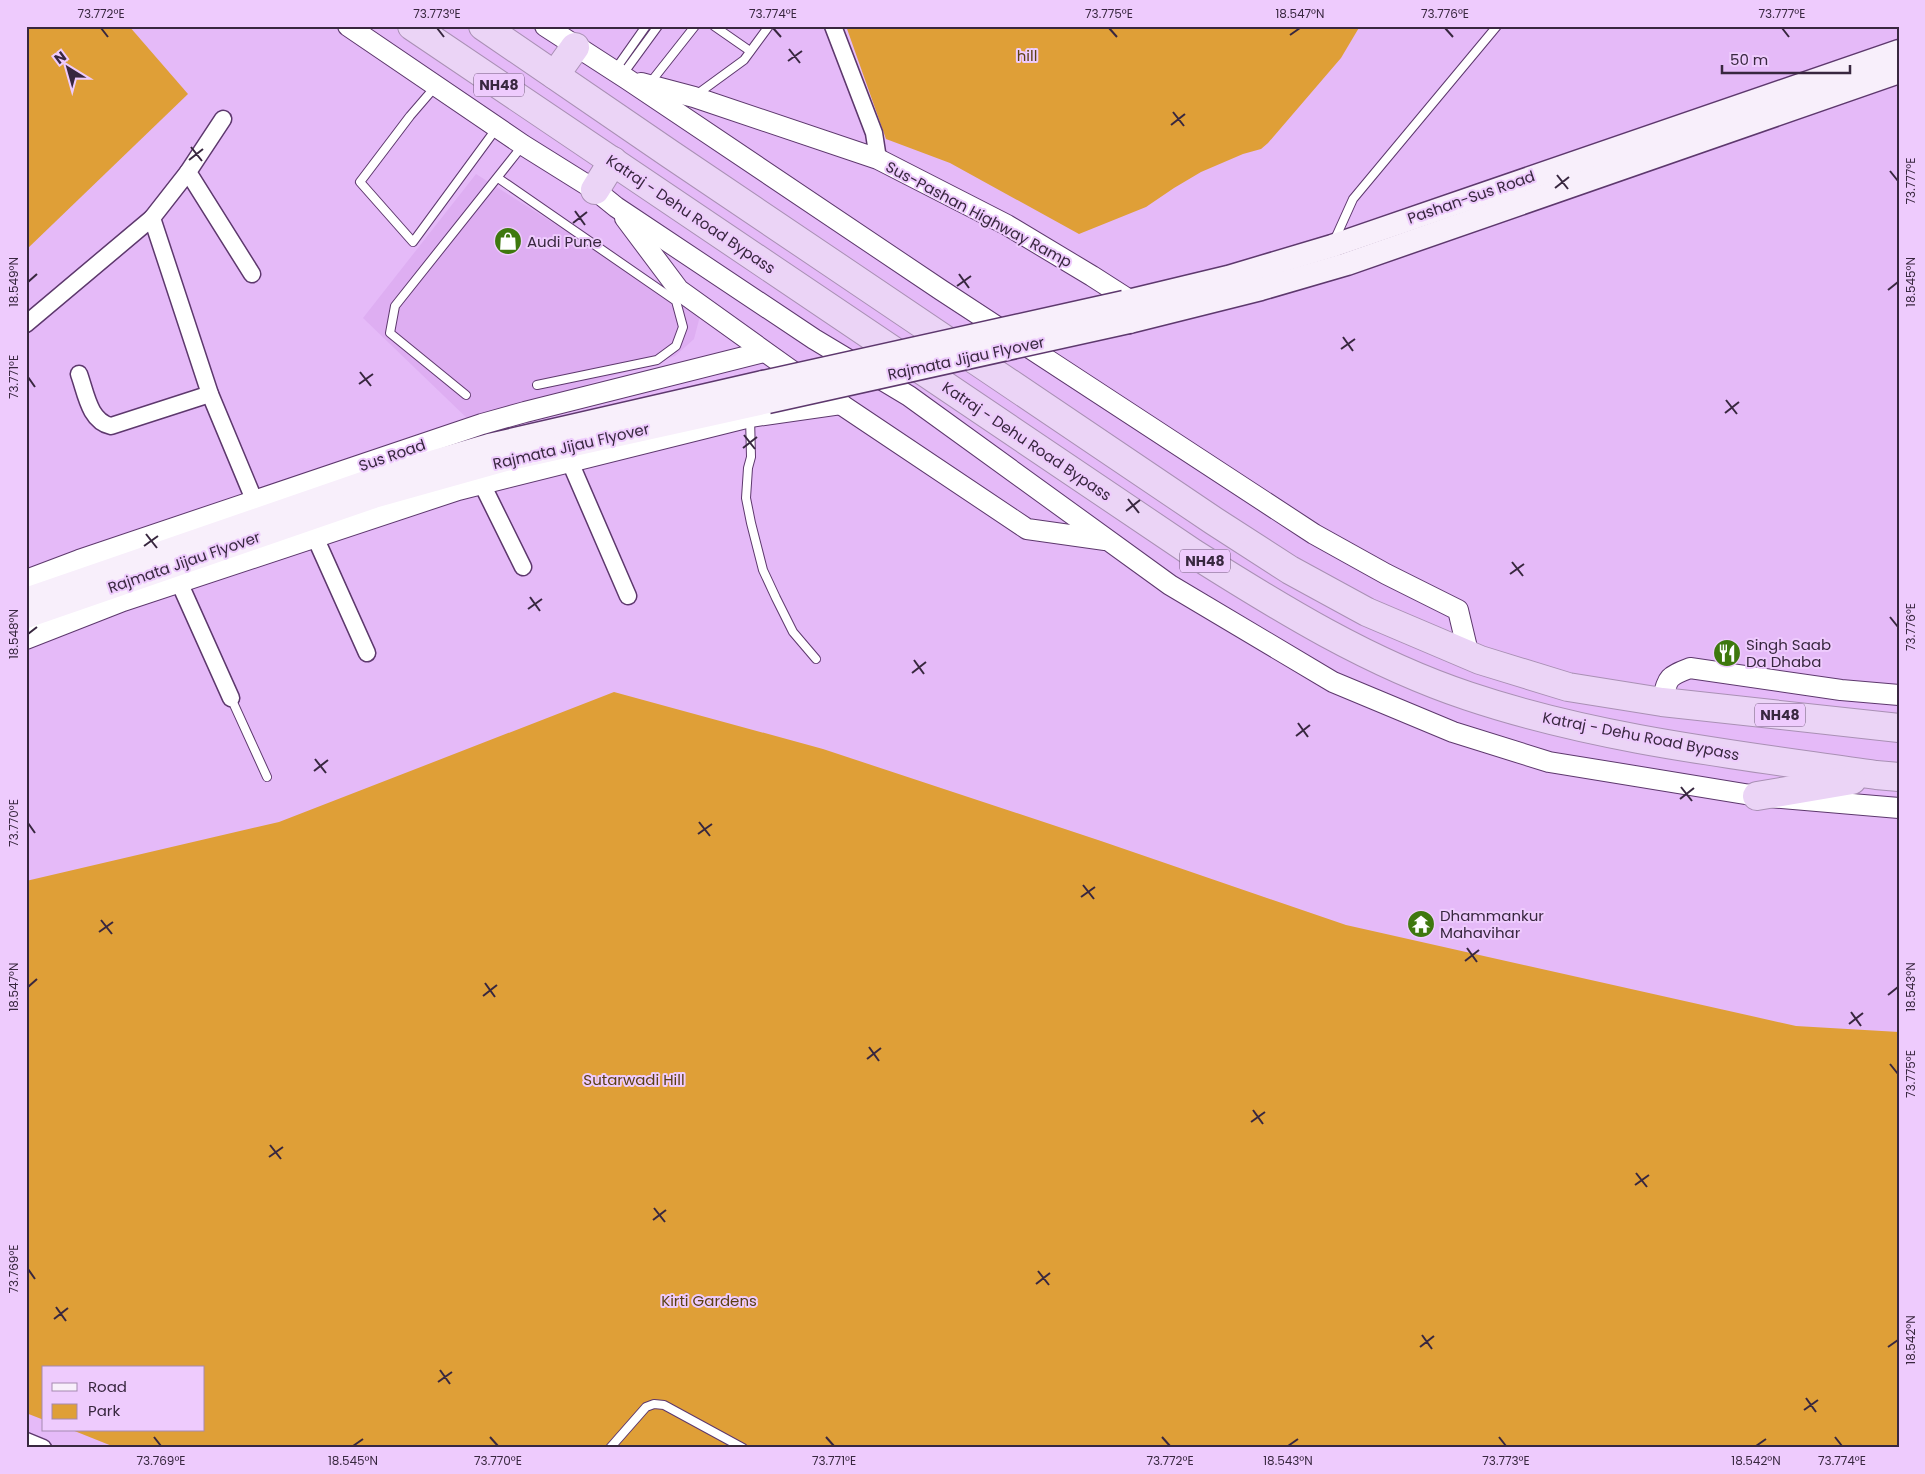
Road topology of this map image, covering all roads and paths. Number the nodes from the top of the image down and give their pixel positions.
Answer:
1 (348, 26) edge
2 (412, 26) edge
3 (483, 26) edge
4 (545, 26) edge
5 (646, 26) edge
6 (658, 26) edge
7 (695, 26) edge
8 (714, 26) edge
9 (769, 26) edge
10 (833, 26) edge
11 (1497, 26) edge
12 (575, 47) junction
13 (1899, 51) edge
14 (750, 52) junction
15 (1899, 72) edge
16 (556, 75) junction
17 (621, 75) junction
18 (649, 85) junction
19 (436, 86) junction
20 (694, 96) junction
21 (223, 119) dead end
22 (498, 127) junction
23 (523, 145) junction
24 (878, 159) junction
25 (614, 162) junction
26 (188, 172) junction
27 (498, 178) junction
28 (594, 190) junction
29 (616, 207) junction
30 (152, 218) junction
31 (1332, 246) junction
32 (252, 274) dead end
33 (1128, 309) junction
34 (26, 324) edge
35 (764, 352) junction
36 (79, 374) dead end
37 (537, 385) dead end
38 (766, 392) junction
39 (210, 394) junction
40 (466, 395) dead end
41 (841, 404) junction
42 (750, 417) junction
43 (570, 462) junction
44 (482, 484) junction
45 (255, 502) junction
46 (315, 537) junction
47 (1108, 540) junction
48 (523, 567) dead end
49 (28, 582) edge
50 (179, 582) junction
51 (628, 596) dead end
52 (26, 617) edge
53 (26, 639) edge
54 (367, 653) dead end
55 (1469, 656) junction
56 (816, 659) dead end
57 (1899, 695) edge
58 (231, 698) joint
59 (1662, 702) junction
60 (1899, 728) edge
61 (1887, 776) edge
62 (267, 778) dead end
63 (1757, 796) junction
64 (1899, 808) edge
65 (26, 1440) edge
66 (43, 1448) edge
67 (610, 1448) edge
68 (743, 1448) edge

1 - 19 street
2 - 25 highway, Katraj - Dehu Road Bypass / NH48
3 - 16 highway, NH48
4 - 12 street
5 - 17 lane
6 - 17 lane
7 - 18 lane
8 - 14 lane
9 - 14 lane
10 - 24 street
11 - 31 lane
12 - 16 highway
12 - 17 street
13 - 31 main road, Pashan-Sus Road
14 - 20 lane
15 - 33 main road, Pashan-Sus Road
16 - 55 highway, NH48
17 - 18 street, Sus-Pashan Highway Ramp
17 - 55 street
18 - 20 street, Sus-Pashan Highway Ramp
19 - 22 street
19 - 22 lane
20 - 24 street, Sus-Pashan Highway Ramp
21 - 26 street
22 - 23 street
23 - 27 lane
23 - 28 street
24 - 33 street, Sus-Pashan Highway Ramp
25 - 28 highway
25 - 61 highway, Katraj - Dehu Road Bypass / NH48
26 - 30 street
26 - 32 street
27 - 37 lane
27 - 40 lane
28 - 29 street
29 - 35 street
29 - 47 street
30 - 34 street
30 - 39 street
31 - 33 main road, Pashan-Sus Road
33 - 38 main road, Rajmata Jijau Flyover, bridge
35 - 41 street
35 - 45 street, Sus Road
36 - 39 street
38 - 49 main road, Rajmata Jijau Flyover
38 - 52 main road, Rajmata Jijau Flyover
39 - 45 street
41 - 42 street
41 - 47 street
42 - 43 street
42 - 56 lane
43 - 44 street
43 - 51 street
44 - 46 street
44 - 48 street
45 - 49 street, Sus Road
46 - 50 street
46 - 54 street
47 - 63 street
50 - 53 street
50 - 58 street
55 - 59 highway, NH48
57 - 59 street
58 - 62 lane
59 - 60 highway, NH48
61 - 63 highway
63 - 64 street
65 - 66 street
67 - 68 lane

